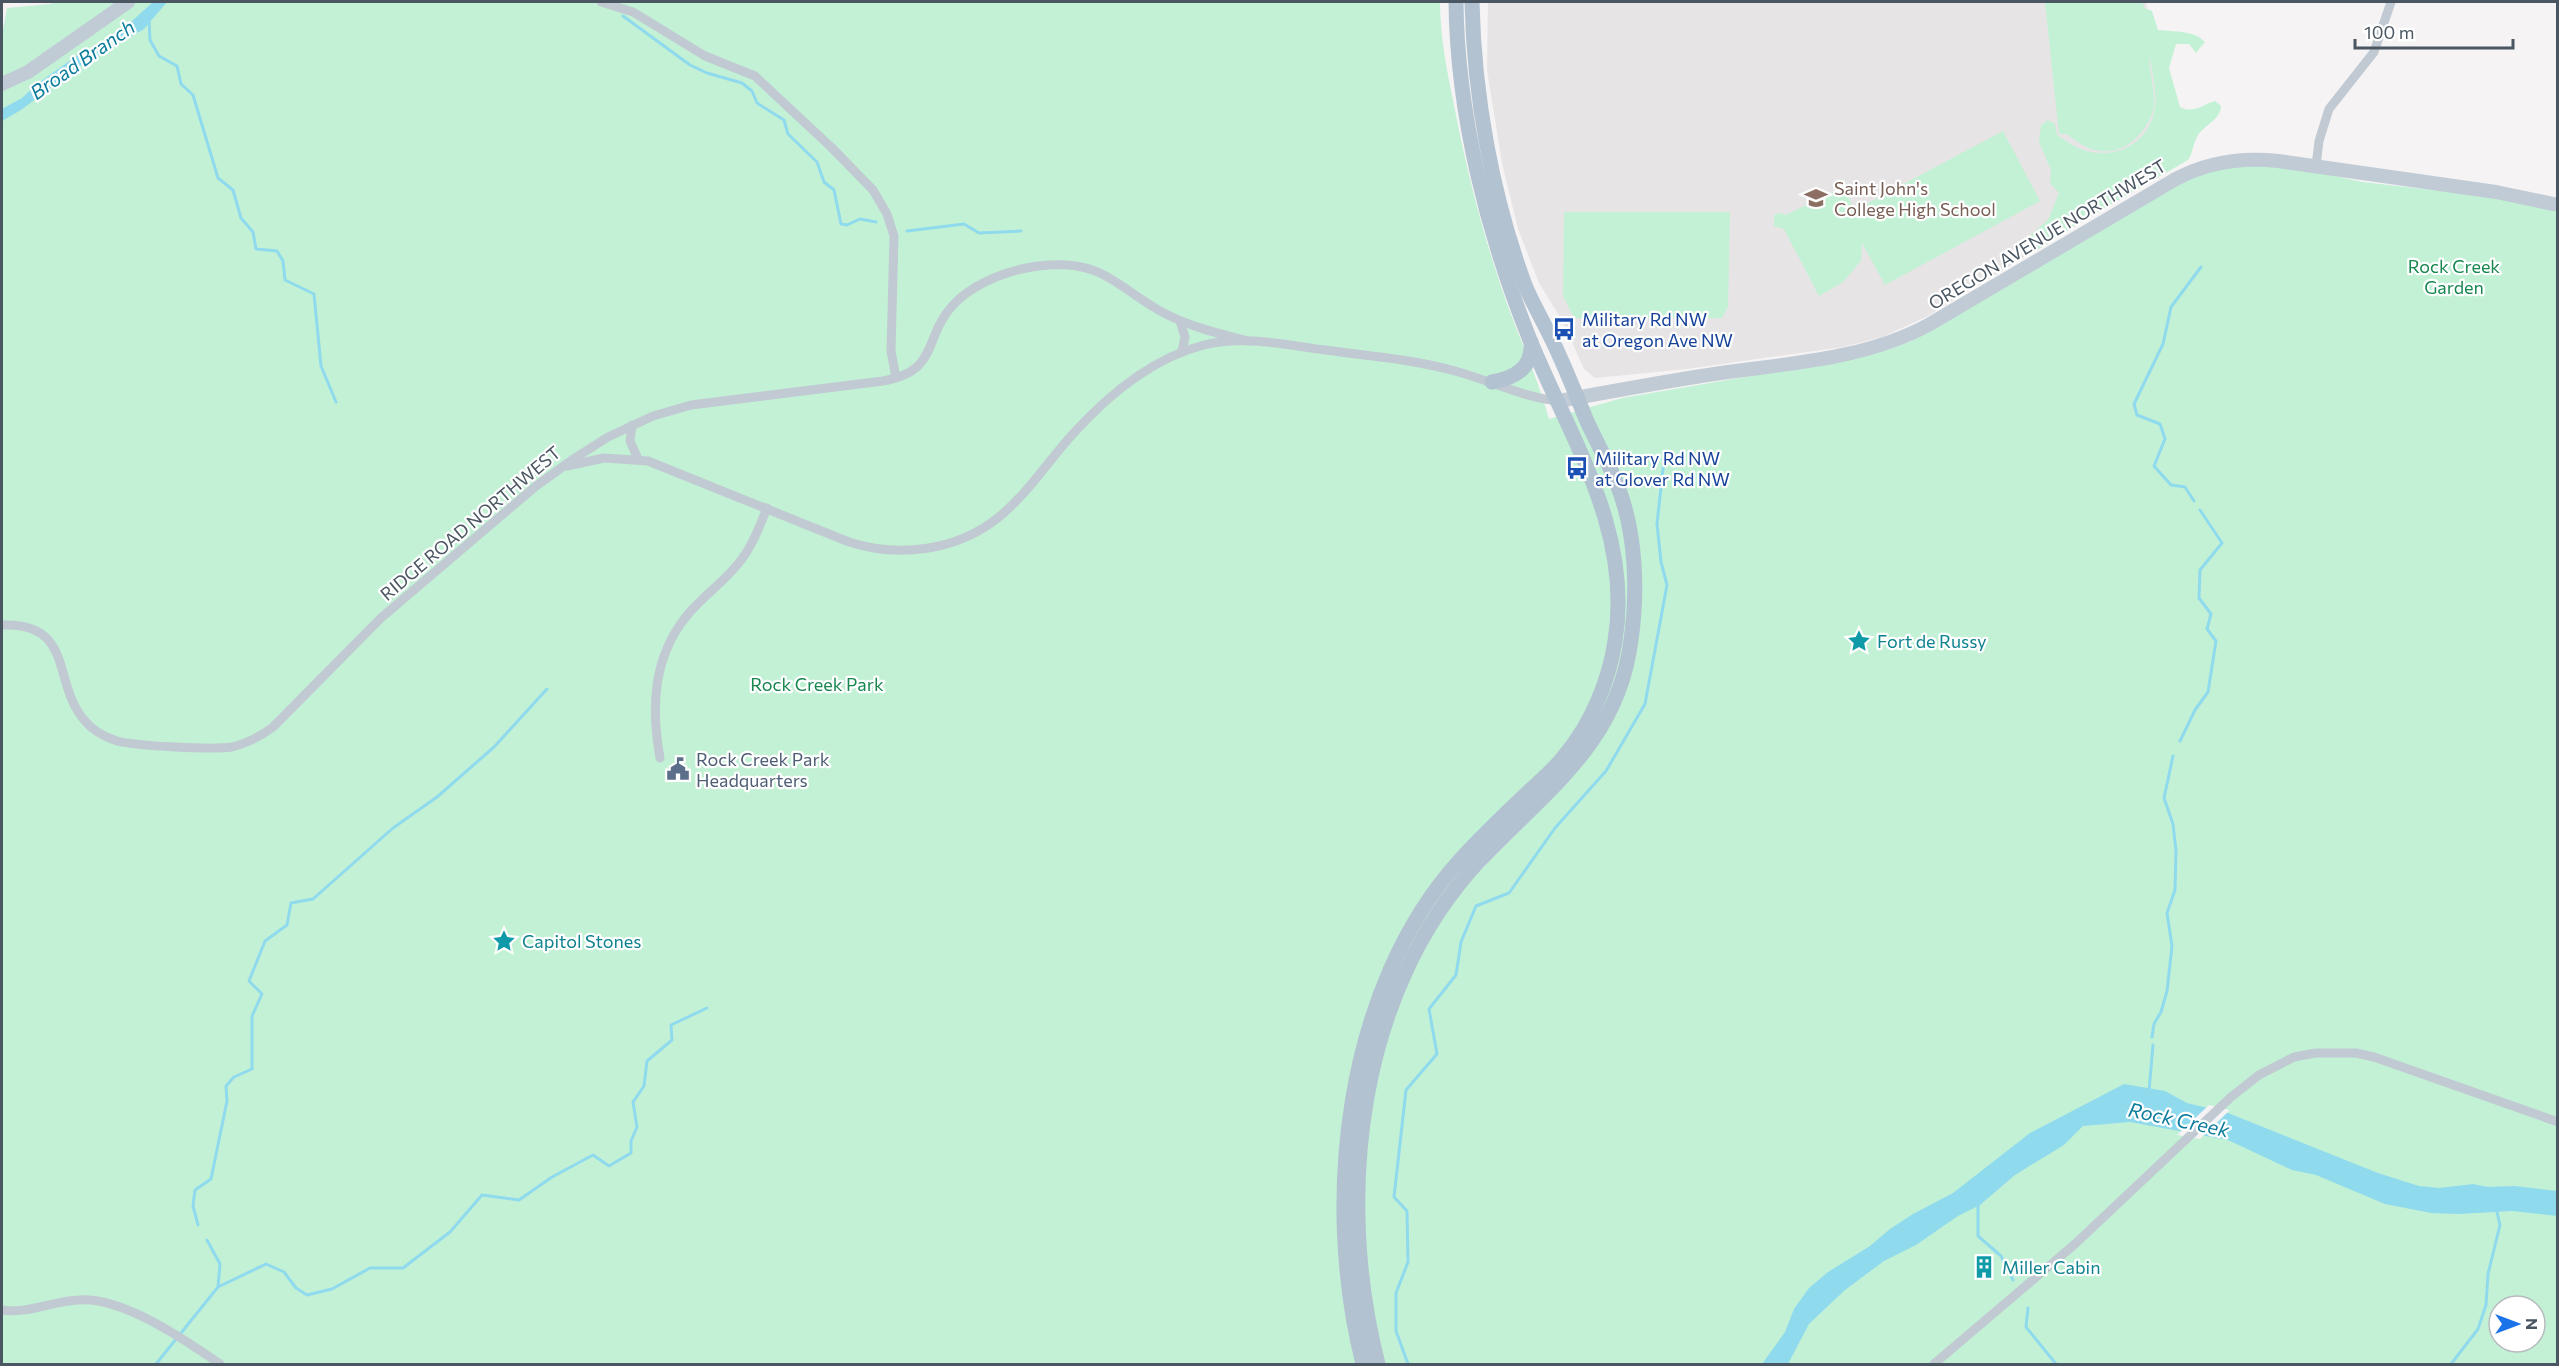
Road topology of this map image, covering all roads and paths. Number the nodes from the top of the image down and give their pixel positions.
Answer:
1 (128, 2) edge
2 (601, 2) edge
3 (1456, 2) edge
4 (1472, 2) edge
5 (2391, 2) edge
6 (2, 84) edge
7 (2316, 166) junction
8 (2558, 205) edge
9 (1180, 321) junction
10 (1248, 341) junction
11 (1531, 342) junction
12 (1182, 352) junction
13 (896, 378) junction
14 (1492, 382) junction
15 (1578, 398) junction
16 (1558, 401) junction
17 (632, 425) junction
18 (638, 459) junction
19 (561, 468) junction
20 (767, 508) junction
21 (2, 625) edge
22 (660, 758) dead end
23 (2558, 1122) edge
24 (2, 1310) edge
25 (218, 1363) edge
26 (1363, 1365) edge
27 (1378, 1365) edge
28 (1934, 1365) edge

1 - 6 street
2 - 13 street
3 - 11 main road
4 - 15 main road
5 - 7 street
7 - 8 street, OREGON AVENUE NORTHWEST
7 - 15 street, OREGON AVENUE NORTHWEST
9 - 10 street, RIDGE ROAD NORTHWEST
9 - 12 street
9 - 13 street, RIDGE ROAD NORTHWEST
10 - 12 street
10 - 14 street
11 - 14 main road
11 - 16 main road
12 - 20 street
13 - 17 street, RIDGE ROAD NORTHWEST
14 - 16 street
15 - 16 street, OREGON AVENUE NORTHWEST
15 - 27 main road
16 - 26 main road
17 - 18 street
17 - 19 street, RIDGE ROAD NORTHWEST
18 - 19 street
18 - 20 street
19 - 21 street, RIDGE ROAD NORTHWEST
20 - 22 street
23 - 28 street
24 - 25 street

